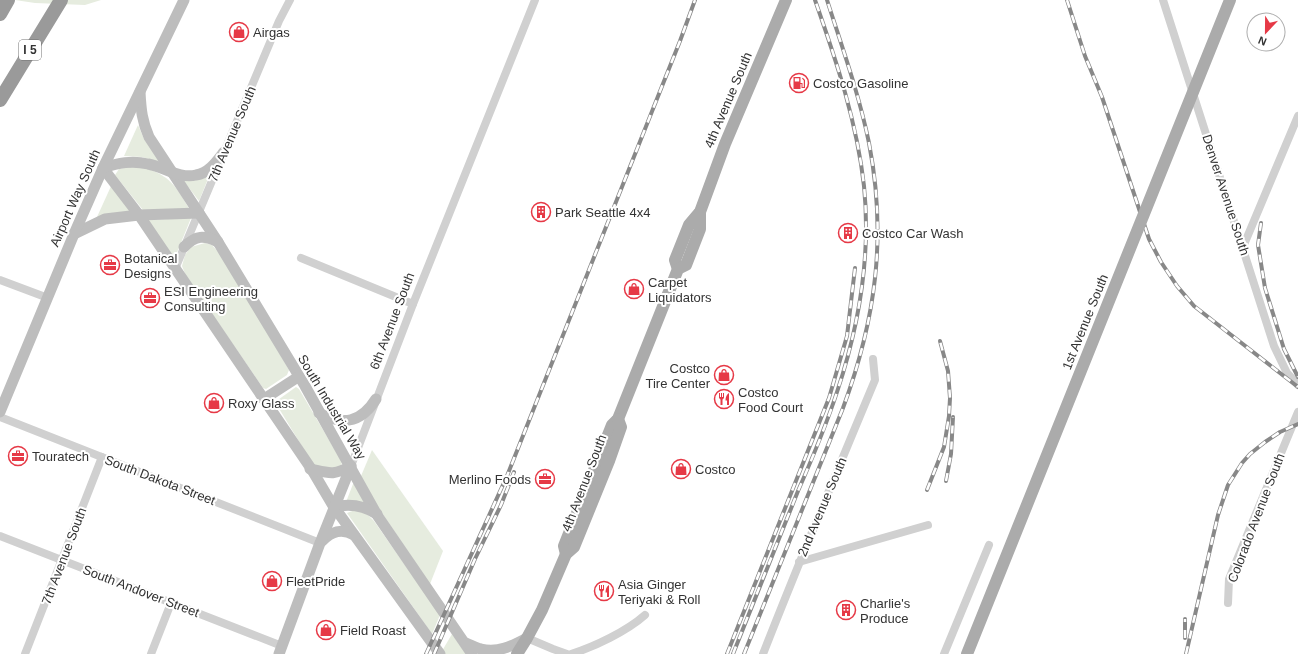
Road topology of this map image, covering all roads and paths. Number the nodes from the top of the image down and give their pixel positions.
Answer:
1 (8, 0) edge
2 (61, 0) edge
3 (184, 0) edge
4 (290, 0) edge
5 (535, 0) edge
6 (786, 0) edge
7 (1163, 0) edge
8 (1230, 0) edge
9 (0, 14) edge
10 (140, 92) junction
11 (0, 100) edge
12 (1298, 116) edge
13 (224, 152) junction
14 (103, 168) junction
15 (172, 172) junction
16 (199, 213) junction
17 (138, 215) junction
18 (74, 234) junction
19 (218, 242) junction
20 (184, 247) junction
21 (1243, 247) junction
22 (301, 258) dead end
23 (175, 269) junction
24 (0, 280) edge
25 (48, 298) junction
26 (413, 304) junction
27 (873, 359) dead end
28 (298, 377) junction
29 (1298, 385) edge
30 (264, 399) junction
31 (376, 399) junction
32 (0, 412) edge
33 (319, 412) junction
34 (1298, 412) edge
35 (0, 417) edge
36 (618, 419) junction
37 (102, 457) junction
38 (351, 466) junction
39 (310, 469) junction
40 (589, 481) junction
41 (334, 507) junction
42 (377, 515) junction
43 (582, 525) junction
44 (928, 525) dead end
45 (354, 535) junction
46 (0, 536) edge
47 (320, 543) junction
48 (988, 545) dead end
49 (566, 554) junction
50 (62, 560) junction
51 (799, 562) junction
52 (171, 602) junction
53 (1228, 604) dead end
54 (644, 615) dead end
55 (527, 638) junction
56 (464, 642) junction
57 (281, 650) edge
58 (25, 654) edge
59 (151, 654) edge
60 (440, 654) edge
61 (472, 654) edge
62 (516, 654) edge
63 (567, 654) edge
64 (571, 654) edge
65 (763, 654) edge
66 (944, 654) edge
67 (967, 654) edge

1 - 9 highway
2 - 11 highway, I 5
3 - 10 street, Airport Way South
4 - 13 street, 7th Avenue South
5 - 26 street, 6th Avenue South
6 - 36 main road, 4th Avenue South
7 - 21 street, Denver Avenue South
8 - 67 main road, 1st Avenue South, bridge
10 - 14 street, Airport Way South
10 - 15 street, South Industrial Way
12 - 21 street
13 - 15 street
13 - 16 street, 7th Avenue South
14 - 15 street
14 - 17 street
14 - 18 street, Airport Way South
15 - 16 street, South Industrial Way
16 - 17 street
16 - 19 street, South Industrial Way
16 - 20 street, 7th Avenue South
17 - 18 street
17 - 23 street
18 - 25 street, Airport Way South
19 - 20 street
19 - 28 street, South Industrial Way
20 - 23 street, 7th Avenue South
21 - 29 street, Denver Avenue South
22 - 26 street
23 - 30 street
24 - 25 street
25 - 32 street, Airport Way South
26 - 31 street, 6th Avenue South
27 - 51 street, 2nd Avenue South
28 - 30 street
28 - 33 street, South Industrial Way
30 - 39 street
31 - 33 street
31 - 38 street, 6th Avenue South
33 - 38 street, South Industrial Way
34 - 53 street, Colorado Avenue South
35 - 37 street, South Dakota Street
36 - 40 main road, 4th Avenue South
36 - 43 main road, 4th Avenue South
37 - 47 street, South Dakota Street
37 - 50 street, 7th Avenue South
38 - 39 street
38 - 41 street, 6th Avenue South
38 - 42 street, South Industrial Way
39 - 41 street
40 - 43 main road
40 - 49 main road, 4th Avenue South
41 - 42 street
41 - 45 street
41 - 47 street, 6th Avenue South
42 - 56 street, South Industrial Way
43 - 49 main road, 4th Avenue South
44 - 51 street
45 - 47 street
45 - 60 street
46 - 50 street, South Andover Street
47 - 57 street, 6th Avenue South
48 - 66 street
49 - 55 main road, 4th Avenue South
50 - 52 street, South Andover Street
50 - 58 street, 7th Avenue South
51 - 65 street, 2nd Avenue South
52 - 57 street, South Andover Street
52 - 59 street
54 - 64 street
55 - 56 street
55 - 62 main road, 4th Avenue South
55 - 63 street
56 - 61 street, South Industrial Way

